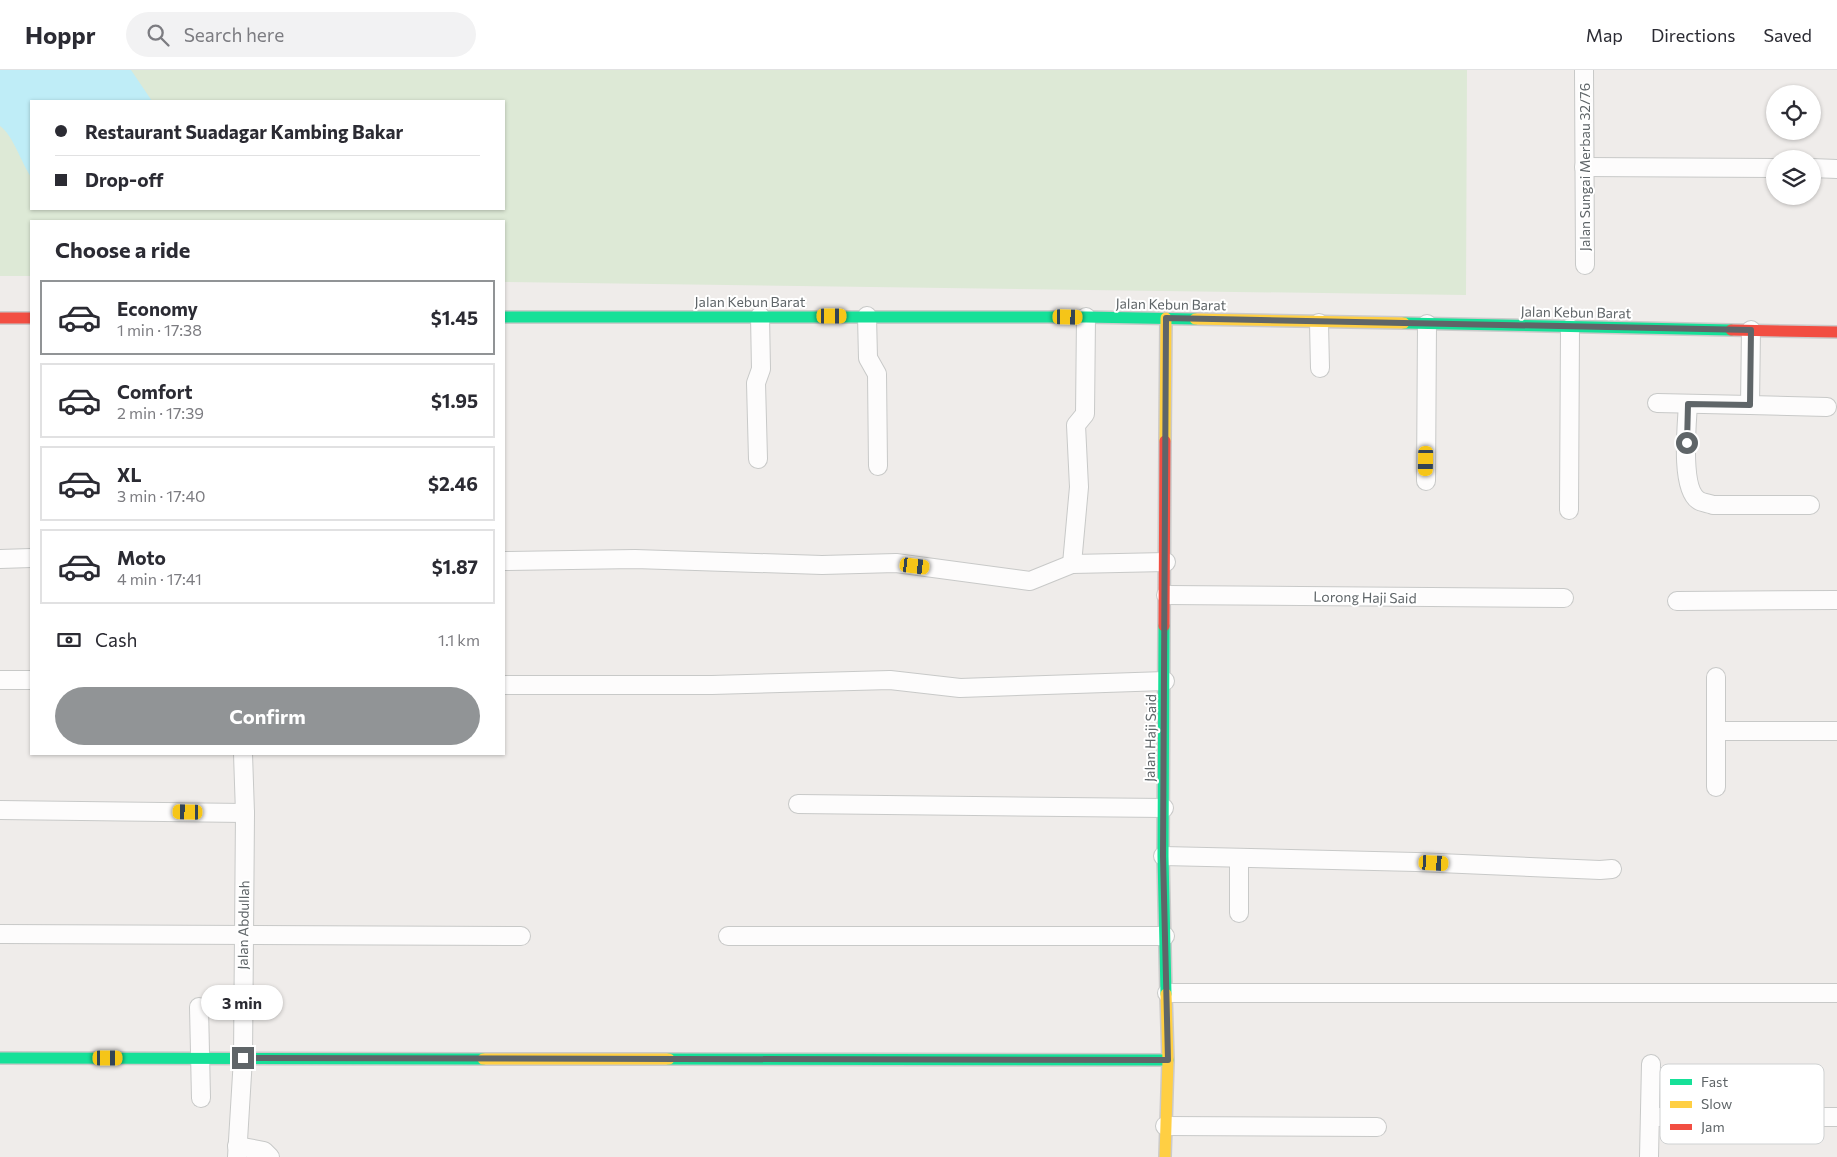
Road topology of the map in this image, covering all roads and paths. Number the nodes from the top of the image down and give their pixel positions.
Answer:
1 (1584, 70) edge
2 (1584, 167) junction
3 (1766, 168) edge
4 (1821, 168) edge
5 (1837, 168) edge
6 (1585, 265) dead end
7 (760, 316) junction
8 (867, 316) junction
9 (505, 317) edge
10 (1086, 317) junction
11 (0, 318) edge
12 (30, 318) edge
13 (1166, 318) junction
14 (1319, 323) junction
15 (1427, 324) junction
16 (1570, 328) junction
17 (1751, 330) junction
18 (1837, 332) edge
19 (1320, 368) dead end
20 (1657, 403) dead end
21 (1688, 404) junction
22 (1750, 405) junction
23 (1827, 407) dead end
24 (758, 458) dead end
25 (878, 466) dead end
26 (1426, 481) dead end
27 (1810, 505) dead end
28 (1569, 510) dead end
29 (30, 558) edge
30 (0, 559) edge
31 (505, 561) edge
32 (1166, 562) junction
33 (1072, 564) junction
34 (1166, 595) junction
35 (1564, 598) dead end
36 (1837, 600) edge
37 (1677, 601) dead end
38 (1716, 677) dead end
39 (0, 680) edge
40 (30, 680) edge
41 (1165, 681) junction
42 (505, 685) edge
43 (1716, 731) junction
44 (1837, 731) edge
45 (243, 755) edge
46 (1716, 787) dead end
47 (798, 804) dead end
48 (1164, 808) junction
49 (0, 810) edge
50 (244, 813) junction
51 (1163, 856) junction
52 (1239, 859) junction
53 (1612, 869) dead end
54 (1239, 913) dead end
55 (0, 934) edge
56 (243, 935) junction
57 (521, 936) dead end
58 (728, 936) dead end
59 (1165, 936) junction
60 (1167, 993) junction
61 (1837, 993) edge
62 (199, 1007) dead end
63 (0, 1058) edge
64 (200, 1058) junction
65 (243, 1058) junction
66 (1168, 1060) junction
67 (1650, 1064) dead end
68 (201, 1098) dead end
69 (1650, 1117) junction
70 (1660, 1117) edge
71 (1824, 1117) edge
72 (1837, 1117) edge
73 (1165, 1126) junction
74 (1377, 1126) dead end
75 (237, 1152) edge
76 (270, 1157) edge
77 (1164, 1157) edge
78 (1649, 1157) edge

1 - 2 street, Jalan Sungai Merbau 32/76
2 - 3 street
2 - 6 street, Jalan Sungai Merbau 32/76
4 - 5 street
7 - 8 street, Jalan Kebun Barat
7 - 9 street, Jalan Kebun Barat
7 - 24 street
8 - 10 street, Jalan Kebun Barat
8 - 25 street
10 - 13 street, Jalan Kebun Barat
10 - 33 street
11 - 12 street
13 - 14 street, Jalan Kebun Barat
13 - 32 street, Jalan Haji Said
14 - 15 street, Jalan Kebun Barat
14 - 19 street
15 - 16 street, Jalan Kebun Barat
15 - 26 street
16 - 17 street, Jalan Kebun Barat
16 - 28 street
17 - 18 street, Jalan Kebun Barat
17 - 22 street
20 - 21 street
21 - 22 street
21 - 27 street
22 - 23 street
29 - 30 street
31 - 33 street
32 - 33 street
32 - 34 street, Jalan Haji Said
34 - 35 street, Lorong Haji Said
34 - 41 street, Jalan Haji Said
36 - 37 street
38 - 43 street
39 - 40 street
41 - 42 street
41 - 48 street, Jalan Haji Said
43 - 44 street
43 - 46 street
45 - 50 street, Jalan Abdullah
47 - 48 street
48 - 51 street, Jalan Haji Said
49 - 50 street
50 - 56 street, Jalan Abdullah
51 - 52 street
51 - 59 street, Jalan Haji Said
52 - 53 street
52 - 54 street
55 - 56 street
56 - 57 street
56 - 65 street, Jalan Abdullah
58 - 59 street
59 - 60 street, Jalan Haji Said
60 - 61 street
60 - 66 street, Jalan Haji Said
62 - 64 street
63 - 64 street
64 - 65 street
64 - 68 street
65 - 66 street
65 - 75 street, Jalan Abdullah
66 - 73 street, Jalan Haji Said
67 - 69 street
69 - 70 street
69 - 78 street
71 - 72 street
73 - 74 street
73 - 77 street, Jalan Haji Said
75 - 76 street

